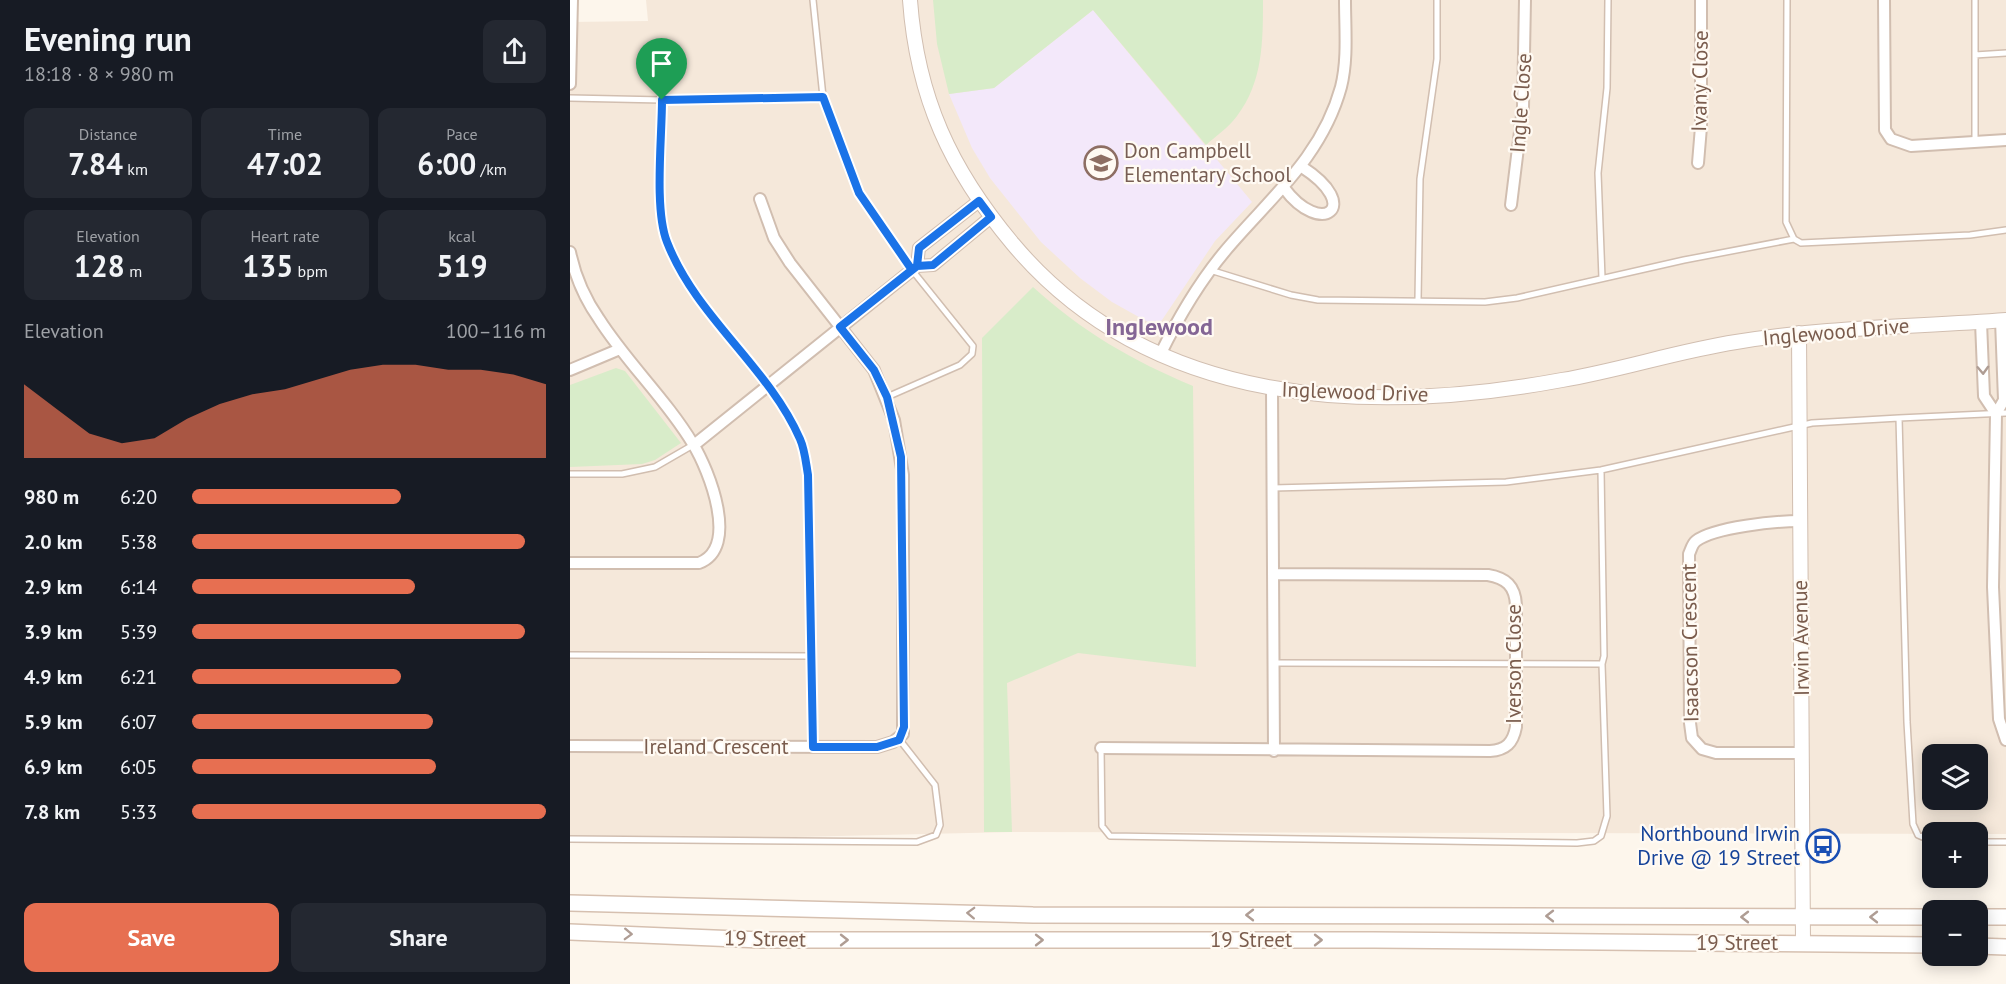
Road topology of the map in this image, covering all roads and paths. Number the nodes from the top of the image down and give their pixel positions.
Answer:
1 (572, 0) edge
2 (813, 0) edge
3 (910, 0) edge
4 (1346, 0) edge
5 (1437, 0) edge
6 (1525, 0) edge
7 (1608, 0) edge
8 (1701, 0) edge
9 (1786, 0) edge
10 (1884, 0) edge
11 (1975, 0) edge
12 (2006, 53) edge
13 (1975, 55) junction
14 (570, 84) edge
15 (823, 97) junction
16 (570, 98) edge
17 (662, 100) junction
18 (2006, 140) edge
19 (1975, 142) junction
20 (1698, 163) dead end
21 (1302, 167) junction
22 (1284, 188) junction
23 (759, 199) dead end
24 (979, 201) junction
25 (1511, 205) dead end
26 (991, 217) junction
27 (2006, 230) edge
28 (1794, 239) junction
29 (570, 252) edge
30 (915, 268) junction
31 (1210, 270) junction
32 (572, 273) edge
33 (1602, 278) junction
34 (1418, 300) junction
35 (2004, 320) edge
36 (1981, 322) junction
37 (840, 327) junction
38 (1799, 333) junction
39 (620, 350) junction
40 (1161, 355) junction
41 (570, 370) edge
42 (769, 386) junction
43 (1272, 389) junction
44 (887, 397) junction
45 (2001, 413) edge
46 (1899, 418) junction
47 (1800, 426) junction
48 (694, 445) junction
49 (1601, 470) junction
50 (570, 474) edge
51 (1273, 488) junction
52 (2000, 502) edge
53 (1800, 521) junction
54 (570, 563) edge
55 (1273, 574) junction
56 (570, 656) edge
57 (810, 656) junction
58 (1273, 663) junction
59 (1516, 664) junction
60 (1602, 664) junction
61 (899, 740) junction
62 (2006, 740) edge
63 (570, 746) edge
64 (813, 747) junction
65 (1101, 748) joint
66 (1274, 751) junction
67 (1802, 753) junction
68 (1922, 837) edge
69 (570, 839) edge
70 (1988, 842) edge
71 (2006, 842) edge
72 (570, 903) edge
73 (1803, 917) junction
74 (1922, 917) edge
75 (1988, 917) edge
76 (2006, 917) edge
77 (570, 932) edge
78 (1803, 943) junction
79 (1922, 945) edge
80 (1988, 946) edge
81 (2006, 947) edge

1 - 14 street
2 - 15 lane
3 - 24 street, Inglewood Drive
4 - 21 street
5 - 34 lane
6 - 25 street, Ingle Close
7 - 33 lane
8 - 20 street, Ivany Close
9 - 28 lane
10 - 19 street
11 - 13 lane
12 - 13 lane
13 - 19 lane
15 - 17 lane
15 - 30 lane
16 - 17 lane
17 - 42 lane
18 - 19 street
21 - 22 street
21 - 22 street
22 - 31 street
23 - 37 street
24 - 26 street, Inglewood Drive
24 - 30 street
26 - 30 street
26 - 40 street, Inglewood Drive
27 - 28 lane
28 - 33 lane
29 - 32 street
30 - 37 street
30 - 44 lane
31 - 34 lane
31 - 40 street
32 - 39 street
33 - 34 lane
35 - 36 street, Inglewood Drive
35 - 45 street
36 - 38 street, Inglewood Drive
36 -> 45 street
37 - 42 street
37 - 44 street
38 - 43 street, Inglewood Drive
38 - 47 street, Irwin Avenue
39 - 41 street
39 - 48 street
40 - 43 street, Inglewood Drive
42 - 48 street
42 - 57 lane
43 - 51 street
44 - 61 street
45 - 46 lane
45 - 52 street
46 - 47 lane
46 - 68 lane
47 - 49 lane
47 - 53 street, Irwin Avenue
48 - 50 lane
48 - 54 street
49 - 51 lane
49 - 60 lane
51 - 55 street
52 - 62 street
53 - 67 street, Irwin Avenue
53 - 67 street, Isaacson Crescent
55 - 58 street
55 - 59 street, Iverson Close
56 - 57 lane
57 - 64 lane
58 - 59 lane
58 - 66 street
59 - 60 lane
59 - 66 street, Iverson Close
60 - 65 lane
61 - 64 street, Ireland Crescent
61 - 69 lane
63 - 64 street, Ireland Crescent
65 - 66 street, Iverson Close
67 - 73 street, Irwin Avenue
70 - 71 lane
73 -> 72 main road, 19 Street
74 -> 73 main road, 19 Street
73 - 78 street, Irwin Avenue
75 - 76 main road
77 -> 78 main road, 19 Street
78 - 79 main road, 19 Street
80 - 81 main road

